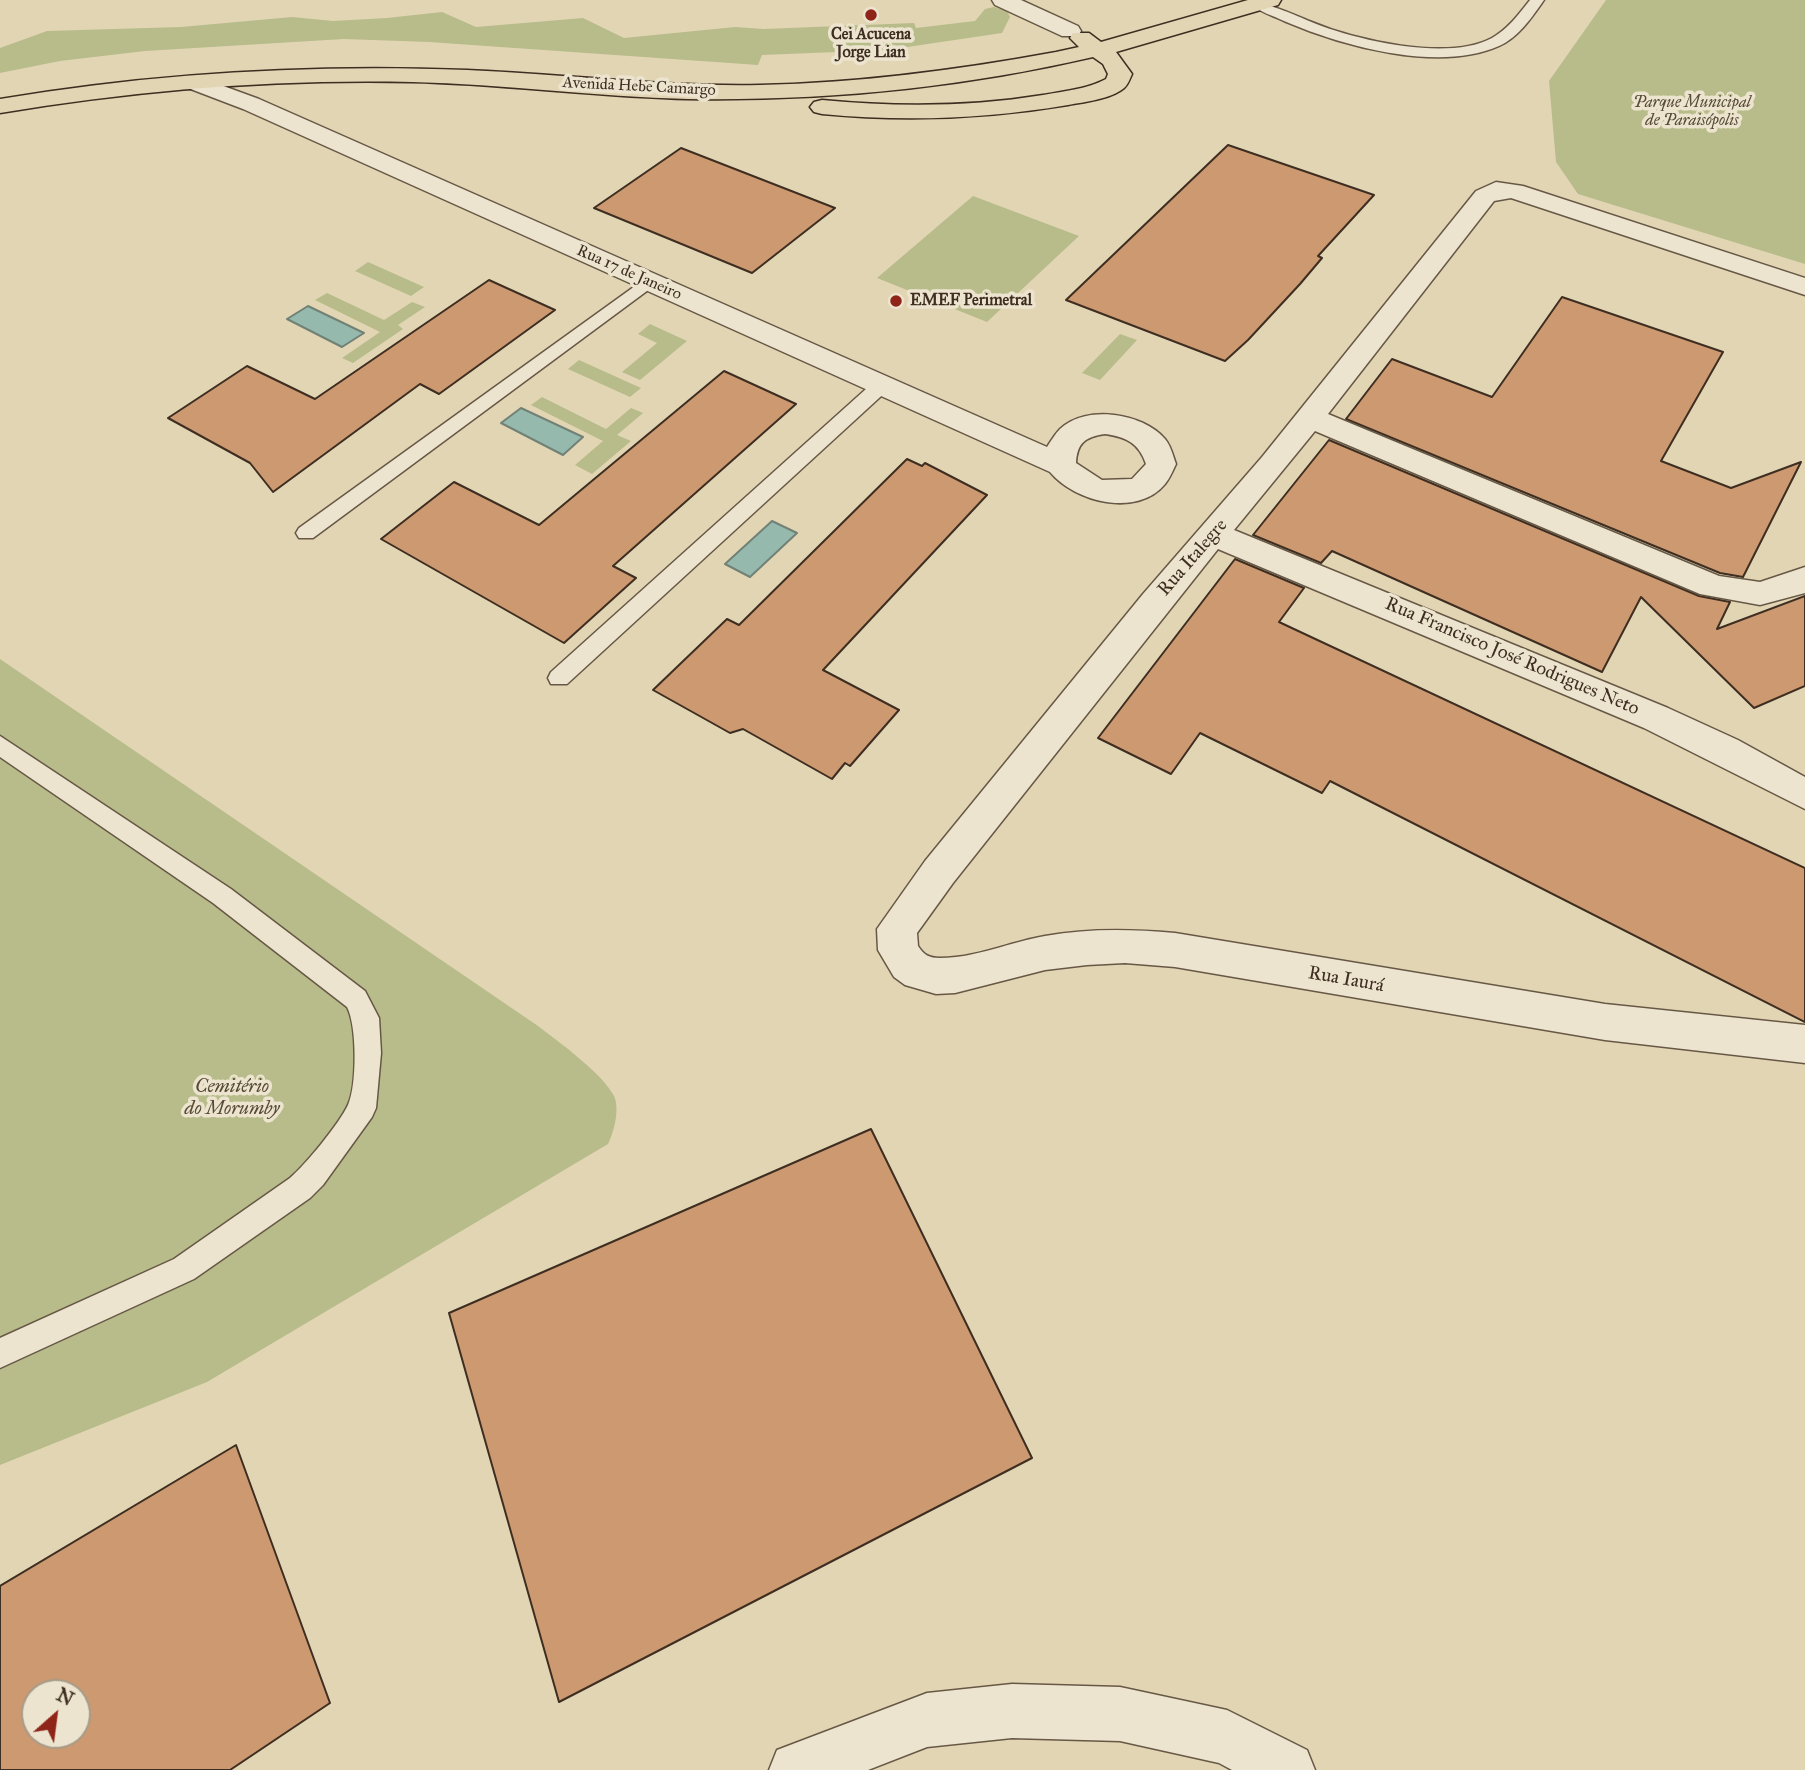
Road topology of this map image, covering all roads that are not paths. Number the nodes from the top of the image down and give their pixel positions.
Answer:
1 (1003, 0) edge
2 (1537, 0) edge
3 (1264, 2) edge
4 (1097, 24) dead end
5 (1070, 31) junction
6 (1036, 38) dead end
7 (1098, 49) junction
8 (301, 53) dead end
9 (326, 53) dead end
10 (104, 67) dead end
11 (814, 67) dead end
12 (79, 71) dead end
13 (196, 83) junction
14 (0, 84) edge
15 (688, 92) junction
16 (0, 106) edge
17 (649, 282) junction
18 (1805, 287) edge
19 (883, 384) junction
20 (1310, 418) junction
21 (1061, 465) dead end
22 (306, 533) dead end
23 (1213, 534) junction
24 (1805, 579) edge
25 (559, 678) dead end
26 (0, 745) edge
27 (1805, 794) edge
28 (898, 950) joint
29 (1805, 1044) edge
30 (0, 1353) edge
31 (797, 1770) edge
32 (1287, 1770) edge

1 - 5 street
2 - 3 lane
3 - 7 main road, Avenida Hebe Camargo
4 - 5 main road
5 - 6 main road
5 - 7 main road
7 - 15 main road, Avenida Hebe Camargo
7 - 15 main road
8 - 10 main road
9 - 11 main road, Avenida Hebe Camargo
12 - 14 main road
13 - 15 main road, Avenida Hebe Camargo
13 - 16 main road, Avenida Hebe Camargo
13 - 17 street, Rua 17 de Janeiro
17 - 19 street, Rua 17 de Janeiro
17 - 22 lane
18 - 20 street, Rua Italegre
19 - 21 street, Rua 17 de Janeiro
19 - 25 lane
20 - 23 street, Rua Italegre
20 - 24 street
23 - 27 street, Rua Francisco José Rodrigues Neto
23 - 28 street, Rua Italegre
26 - 30 lane
28 - 29 street, Rua Iaurá
31 - 32 street

